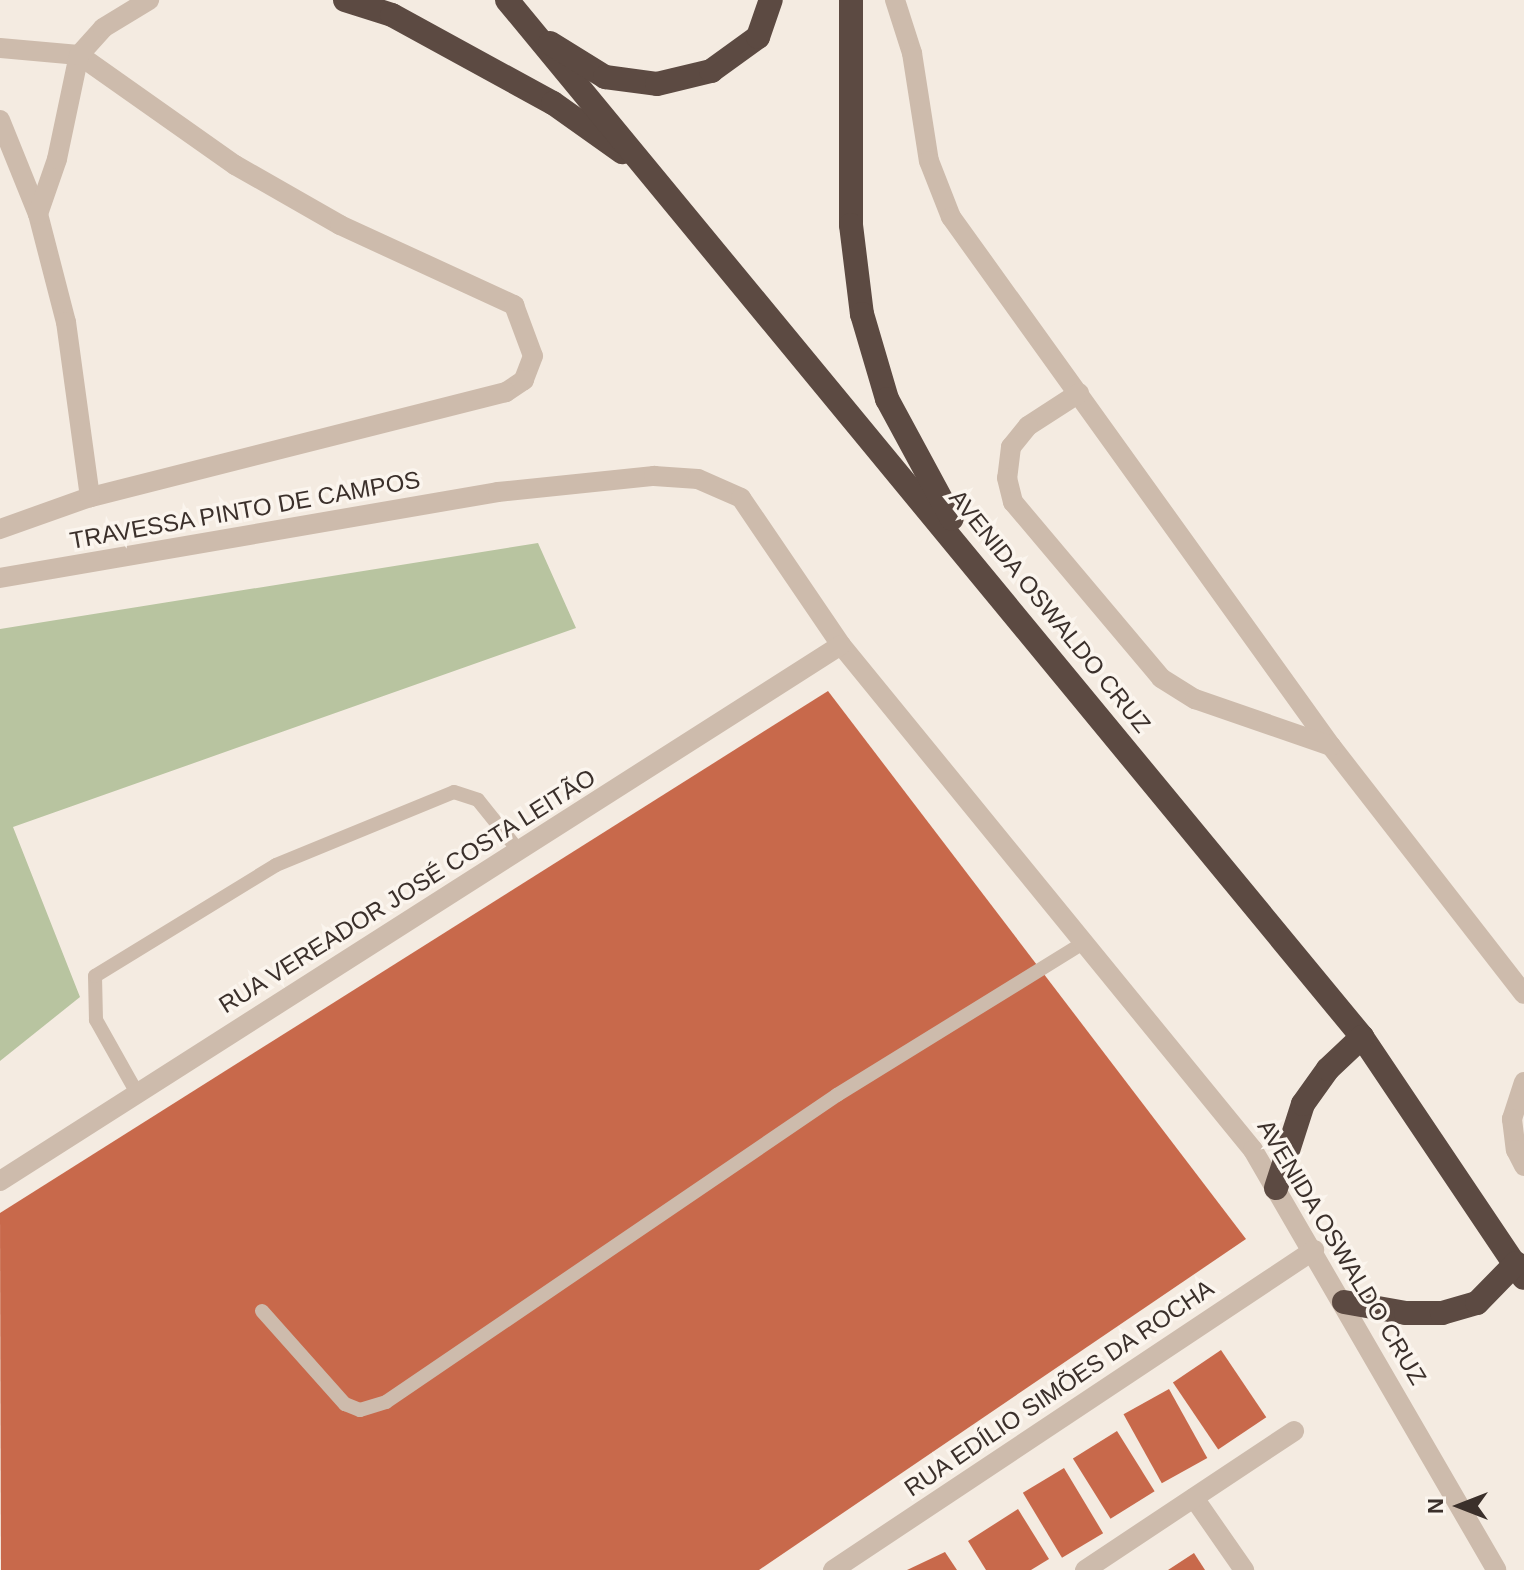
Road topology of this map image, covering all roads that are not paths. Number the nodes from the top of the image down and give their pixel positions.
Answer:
1 (149, 0) edge
2 (345, 0) edge
3 (507, 0) edge
4 (771, 0) edge
5 (851, 0) edge
6 (895, 0) edge
7 (528, 29) junction
8 (0, 48) edge
9 (79, 55) junction
10 (0, 120) edge
11 (653, 173) junction
12 (38, 214) junction
13 (1079, 393) junction
14 (90, 497) junction
15 (0, 529) edge
16 (978, 567) junction
17 (0, 578) edge
18 (841, 645) junction
19 (1331, 746) junction
20 (519, 851) junction
21 (1083, 943) junction
22 (1524, 994) edge
23 (1362, 1037) junction
24 (1524, 1082) edge
25 (137, 1093) junction
26 (1524, 1166) edge
27 (0, 1181) edge
28 (1276, 1188) junction
29 (1314, 1250) junction
30 (1520, 1270) edge
31 (1344, 1302) junction
32 (262, 1311) dead end
33 (1294, 1431) dead end
34 (1194, 1498) junction
35 (833, 1570) edge
36 (1085, 1570) edge
37 (1244, 1570) edge
38 (1496, 1570) edge

1 - 9 street
2 - 11 highway
3 - 7 highway, AVENIDA OSWALDO CRUZ
4 - 7 highway
5 - 16 highway
6 - 13 street
7 - 11 highway, AVENIDA OSWALDO CRUZ
8 - 9 street
9 - 12 street
9 - 14 street
10 - 12 street
11 - 16 highway, AVENIDA OSWALDO CRUZ
12 - 14 street
13 - 19 street
13 - 19 street
14 - 15 street
16 - 23 highway, AVENIDA OSWALDO CRUZ
17 - 18 street, TRAVESSA PINTO DE CAMPOS
18 - 20 street, RUA VEREADOR JOSÉ COSTA LEITÃO
18 - 21 street, AVENIDA OSWALDO CRUZ
19 - 22 street
20 - 25 street, RUA VEREADOR JOSÉ COSTA LEITÃO
20 - 25 lane
21 - 28 street, AVENIDA OSWALDO CRUZ
21 - 32 lane
23 - 28 highway
23 - 30 highway, AVENIDA OSWALDO CRUZ
24 - 26 street
25 - 27 street, RUA VEREADOR JOSÉ COSTA LEITÃO
28 - 29 street, AVENIDA OSWALDO CRUZ
29 - 31 street, AVENIDA OSWALDO CRUZ
29 - 35 street, RUA EDÍLIO SIMÕES DA ROCHA
30 - 31 highway
31 - 38 street, AVENIDA OSWALDO CRUZ
33 - 34 street
34 - 36 street
34 - 37 street

